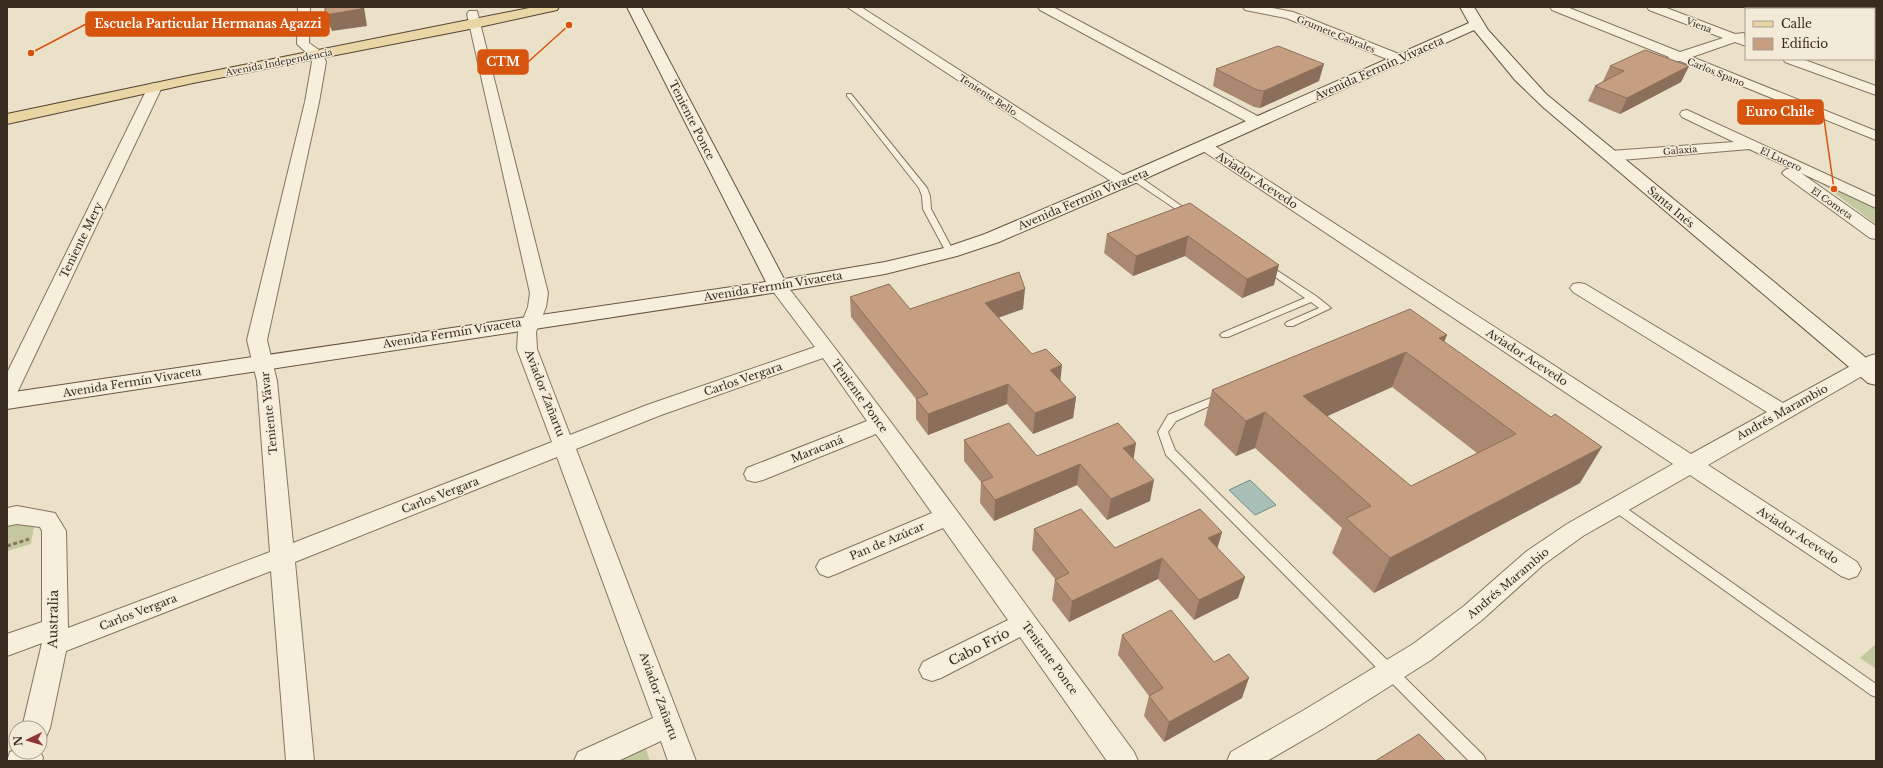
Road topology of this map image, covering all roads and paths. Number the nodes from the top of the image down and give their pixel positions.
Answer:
1 (304, 7) edge
2 (508, 7) edge
3 (552, 7) edge
4 (634, 7) edge
5 (853, 7) edge
6 (1044, 7) edge
7 (1249, 7) edge
8 (1307, 7) edge
9 (1467, 7) edge
10 (1556, 7) edge
11 (1653, 7) edge
12 (1289, 15) junction
13 (474, 19) junction
14 (1477, 24) junction
15 (1742, 38) edge
16 (313, 51) junction
17 (1680, 57) junction
18 (1399, 59) junction
19 (1793, 60) edge
20 (1661, 63) edge
21 (155, 87) junction
22 (1876, 91) edge
23 (849, 95) dead end
24 (7, 109) edge
25 (1687, 114) dead end
26 (7, 119) edge
27 (1258, 122) junction
28 (1876, 136) edge
29 (1750, 144) junction
30 (1205, 146) junction
31 (1610, 156) junction
32 (1128, 180) junction
33 (1876, 203) edge
34 (1194, 218) edge
35 (1876, 234) edge
36 (950, 252) junction
37 (1260, 262) edge
38 (778, 286) junction
39 (1579, 288) dead end
40 (1312, 298) junction
41 (530, 322) junction
42 (1290, 324) dead end
43 (1225, 335) dead end
44 (827, 350) junction
45 (262, 363) junction
46 (1872, 368) edge
47 (7, 393) edge
48 (1230, 394) edge
49 (7, 401) edge
50 (1782, 412) junction
51 (880, 424) junction
52 (564, 446) junction
53 (1690, 464) junction
54 (754, 474) dead end
55 (1615, 506) junction
56 (947, 516) junction
57 (7, 517) edge
58 (282, 557) junction
59 (828, 567) dead end
60 (1849, 570) dead end
61 (1025, 623) junction
62 (55, 636) junction
63 (7, 645) edge
64 (932, 670) dead end
65 (1392, 672) junction
66 (1876, 691) edge
67 (38, 720) edge
68 (669, 724) junction
69 (300, 761) edge
70 (588, 761) edge
71 (682, 761) edge
72 (1124, 761) edge
73 (1241, 761) edge
74 (1479, 761) edge

1 - 16 street, Teniente Yávar
2 - 13 main road, Avenida Independencia
3 - 13 main road, Avenida Independencia
4 - 38 main road, Teniente Ponce
5 - 32 street, Teniente Bello
6 - 27 street
7 - 12 street, Grumete Cabrales
8 - 12 street
9 - 14 main road
10 - 17 street, Carlos Spano
11 - 15 street, Viena
12 - 18 street, Grumete Cabrales
13 - 16 main road, Avenida Independencia
13 - 41 street, Aviador Zañartu
14 - 18 main road, Avenida Fermín Vivaceta
14 - 31 main road, Santa Inés
15 - 17 street
16 - 21 main road, Avenida Independencia
16 - 24 main road, Avenida Independencia
16 - 45 street, Teniente Yávar
17 - 20 street
17 - 28 street, Carlos Spano
18 - 27 main road, Avenida Fermín Vivaceta
19 - 22 street
21 - 26 main road, Avenida Independencia
21 - 47 street, Teniente Mery
23 - 36 lane
25 - 29 street, El Lucero
27 - 30 main road, Avenida Fermín Vivaceta
29 - 31 street, Galaxia
29 - 33 street, El Lucero
29 - 35 street, El Cometa
30 - 32 main road, Avenida Fermín Vivaceta
30 - 53 street, Aviador Acevedo
31 - 46 main road, Santa Inés
32 - 34 lane
32 - 36 main road, Avenida Fermín Vivaceta
36 - 38 main road, Avenida Fermín Vivaceta
37 - 40 lane
38 - 41 main road, Avenida Fermín Vivaceta
38 - 44 street, Teniente Ponce
39 - 50 street
40 - 42 lane
40 - 43 lane
41 - 45 main road, Avenida Fermín Vivaceta
41 - 52 street, Aviador Zañartu
44 - 51 street, Teniente Ponce
44 - 52 street, Carlos Vergara
45 - 49 main road, Avenida Fermín Vivaceta
45 - 58 street, Teniente Yávar
46 - 50 street, Andrés Marambio
48 - 65 lane
50 - 53 street, Andrés Marambio
51 - 54 street, Maracaná
51 - 56 street, Teniente Ponce
52 - 58 street, Carlos Vergara
52 - 68 street, Aviador Zañartu
53 - 55 street, Andrés Marambio
53 - 60 street, Aviador Acevedo
55 - 65 street, Andrés Marambio
55 - 66 lane
56 - 59 street, Pan de Azúcar
56 - 61 street, Teniente Ponce
57 - 62 street, Australia
58 - 62 street, Carlos Vergara
58 - 69 street, Teniente Yávar
61 - 64 street, Cabo Frío
61 - 72 street, Teniente Ponce
62 - 63 street, Carlos Vergara
62 - 67 street, Australia
65 - 73 street, Andrés Marambio
65 - 74 lane
68 - 70 street
68 - 71 street, Aviador Zañartu

